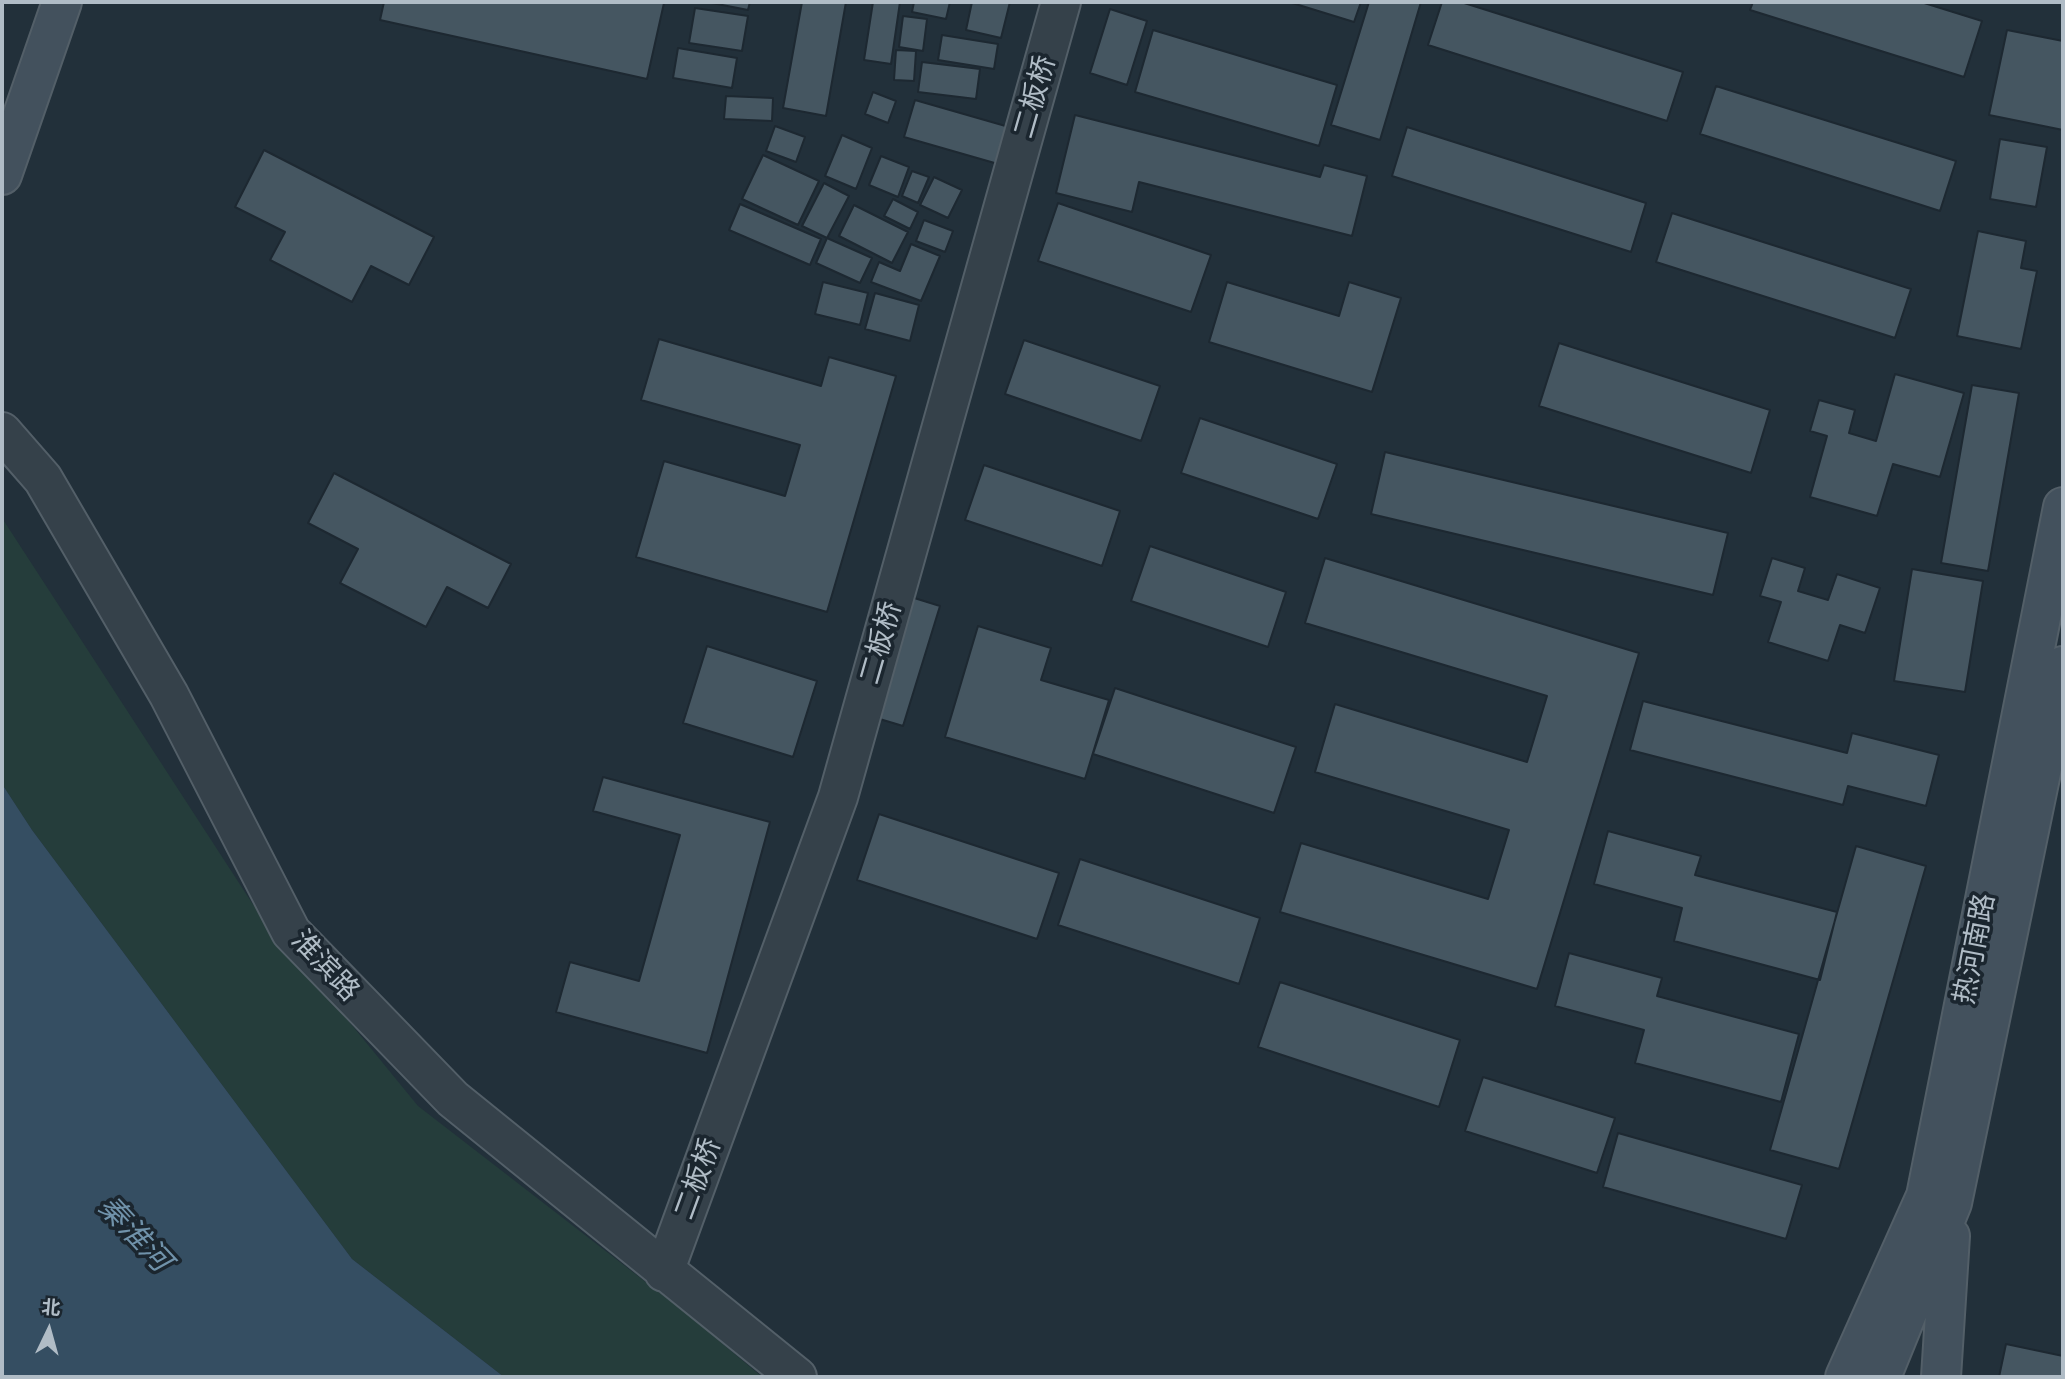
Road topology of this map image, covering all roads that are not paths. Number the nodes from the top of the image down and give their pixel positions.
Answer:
1 (62, 2) edge
2 (1061, 2) edge
3 (2, 175) edge
4 (2, 432) edge
5 (2063, 507) edge
6 (2063, 666) edge
7 (1952, 1203) junction
8 (664, 1272) junction
9 (797, 1377) edge
10 (1844, 1377) edge
11 (1881, 1377) edge
12 (1941, 1377) edge

1 - 3 main road
2 - 8 street, 二板桥
4 - 8 street, 淮滨路
5 - 10 main road, 热河南路
6 - 7 main road, 热河南路
7 - 11 main road, 热河南路
7 - 12 main road
8 - 9 street, 淮滨路

